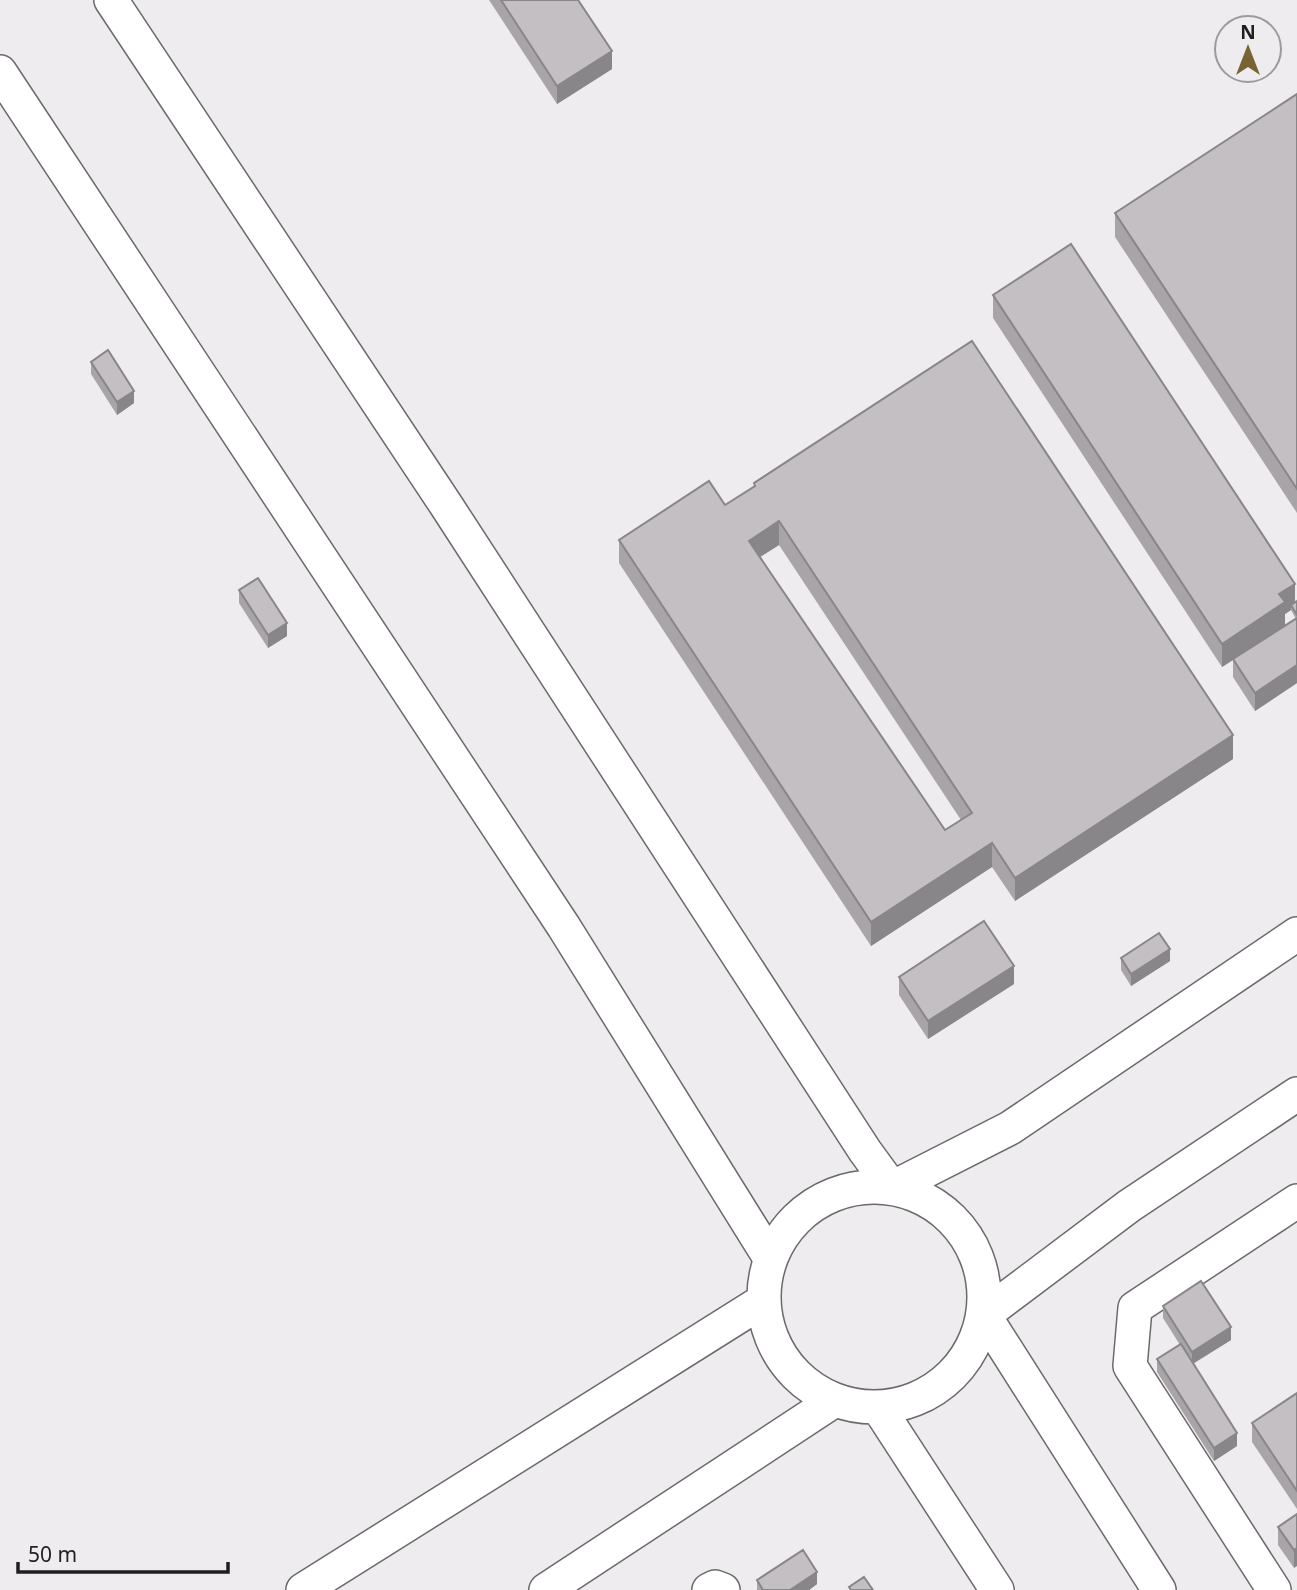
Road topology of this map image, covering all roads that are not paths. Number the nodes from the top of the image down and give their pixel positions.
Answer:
1 (111, 0) edge
2 (0, 72) edge
3 (1297, 934) edge
4 (1296, 1097) edge
5 (892, 1188) junction
6 (1297, 1201) edge
7 (770, 1258) junction
8 (763, 1301) junction
9 (984, 1315) junction
10 (835, 1400) junction
11 (878, 1407) junction
12 (303, 1590) edge
13 (546, 1590) edge
14 (709, 1590) edge
15 (723, 1590) edge
16 (997, 1590) edge
17 (1159, 1590) edge
18 (1274, 1590) edge

1 - 5 street
2 - 7 street
3 - 5 street
4 - 9 street
5 - 7 street
5 - 9 street
6 - 18 street
7 - 8 street
8 - 10 street
8 - 12 street
9 - 11 street
9 - 17 street
10 - 11 street
10 - 13 street
11 - 16 street
14 - 15 street

